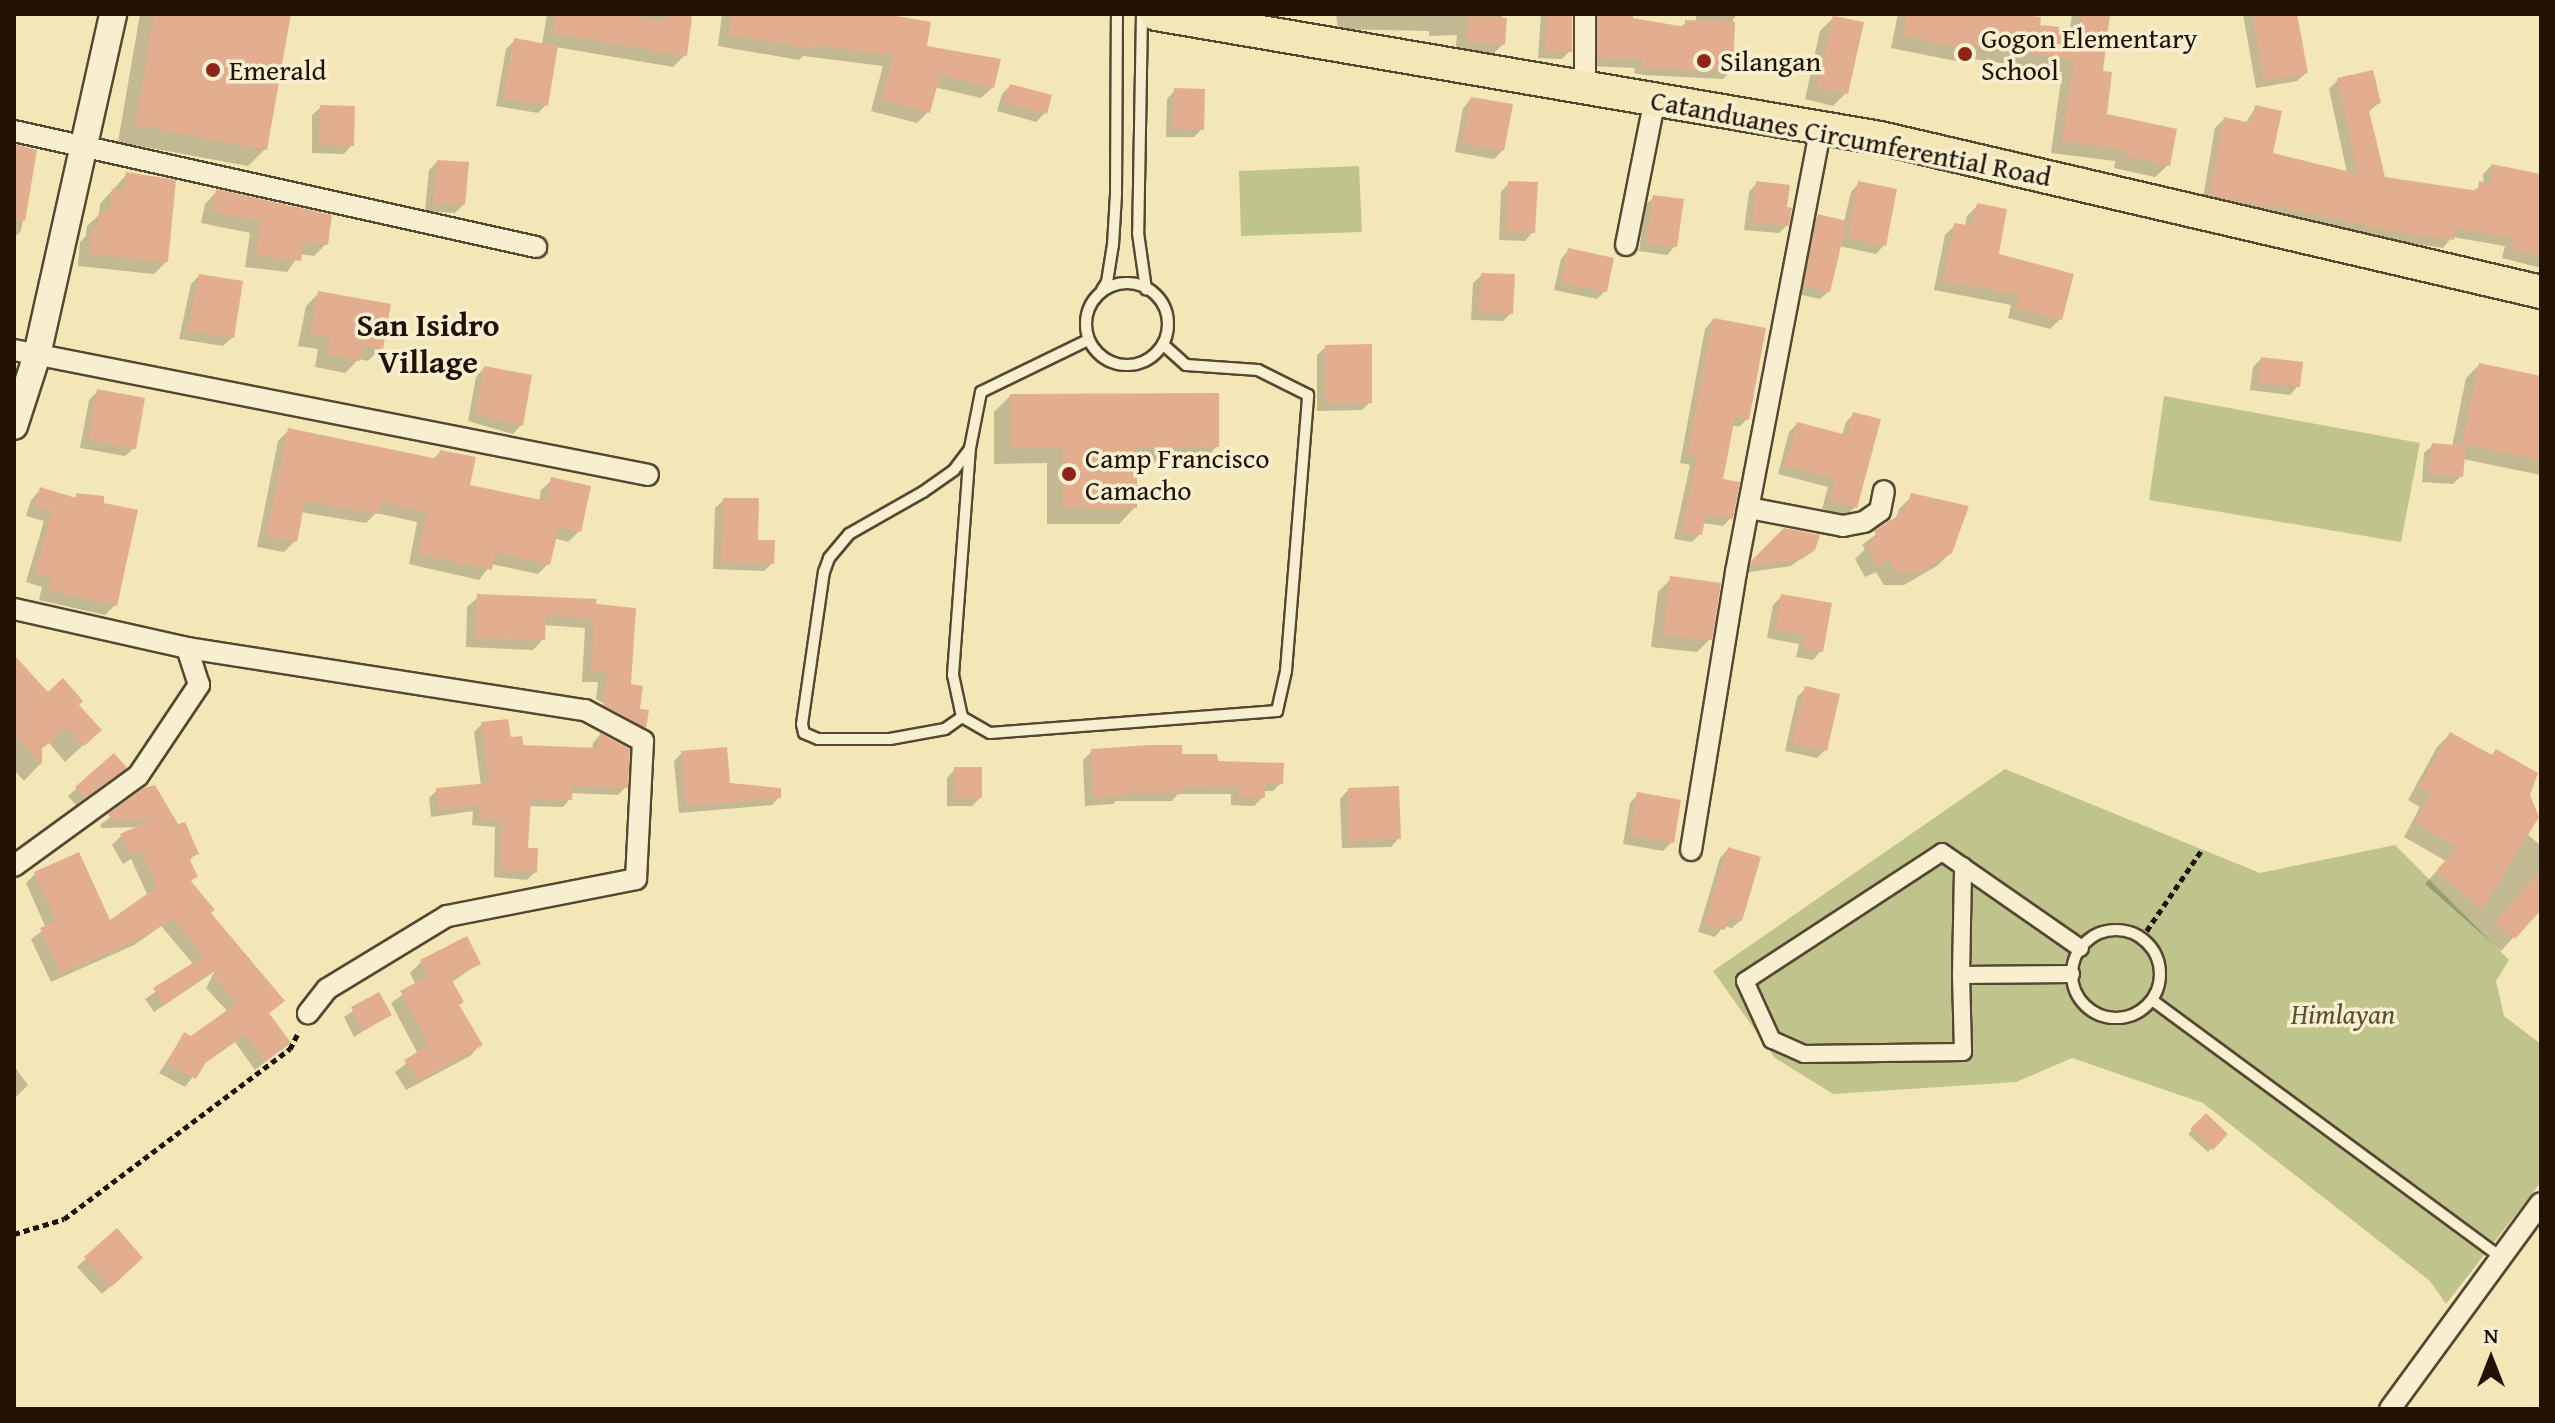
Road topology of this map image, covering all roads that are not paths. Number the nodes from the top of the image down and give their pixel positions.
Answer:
1 (113, 14) edge
2 (1117, 14) edge
3 (1142, 14) edge
4 (1156, 14) edge
5 (1585, 14) edge
6 (1585, 87) junction
7 (1655, 98) junction
8 (1821, 128) junction
9 (14, 131) edge
10 (86, 144) junction
11 (1626, 245) dead end
12 (536, 247) dead end
13 (1146, 289) junction
14 (1102, 290) junction
15 (2541, 292) edge
16 (1088, 340) junction
17 (1164, 345) junction
18 (25, 353) edge
19 (14, 426) edge
20 (970, 448) junction
21 (648, 475) dead end
22 (1884, 491) dead end
23 (1749, 508) junction
24 (14, 609) edge
25 (187, 648) junction
26 (962, 717) junction
27 (1691, 850) dead end
28 (14, 866) edge
29 (1963, 866) junction
30 (2080, 948) junction
31 (2071, 974) junction
32 (1961, 975) junction
33 (2152, 1000) junction
34 (308, 1013) road end
35 (2541, 1203) edge
36 (2501, 1257) junction
37 (2390, 1409) edge

1 - 10 street
2 - 14 lane
3 - 13 lane
4 - 6 main road, Catanduanes Circumferential Road
5 - 6 street
6 - 7 main road, Catanduanes Circumferential Road
7 - 8 main road, Catanduanes Circumferential Road
7 - 11 street
8 - 15 main road, Catanduanes Circumferential Road
8 - 23 street
9 - 10 street
10 - 12 street
10 - 18 street
13 - 14 lane
13 - 17 lane
14 - 16 lane
16 - 17 lane
16 - 20 lane
17 - 26 lane
18 - 19 street
18 - 21 street
20 - 26 lane
20 - 26 lane
22 - 23 street
23 - 27 street
24 - 25 street
25 - 28 street
25 - 34 street
29 - 30 street
29 - 32 street
29 - 32 street
30 - 31 lane
30 - 33 lane
31 - 32 street
31 - 33 lane
33 - 36 lane
35 - 36 street
36 - 37 street

